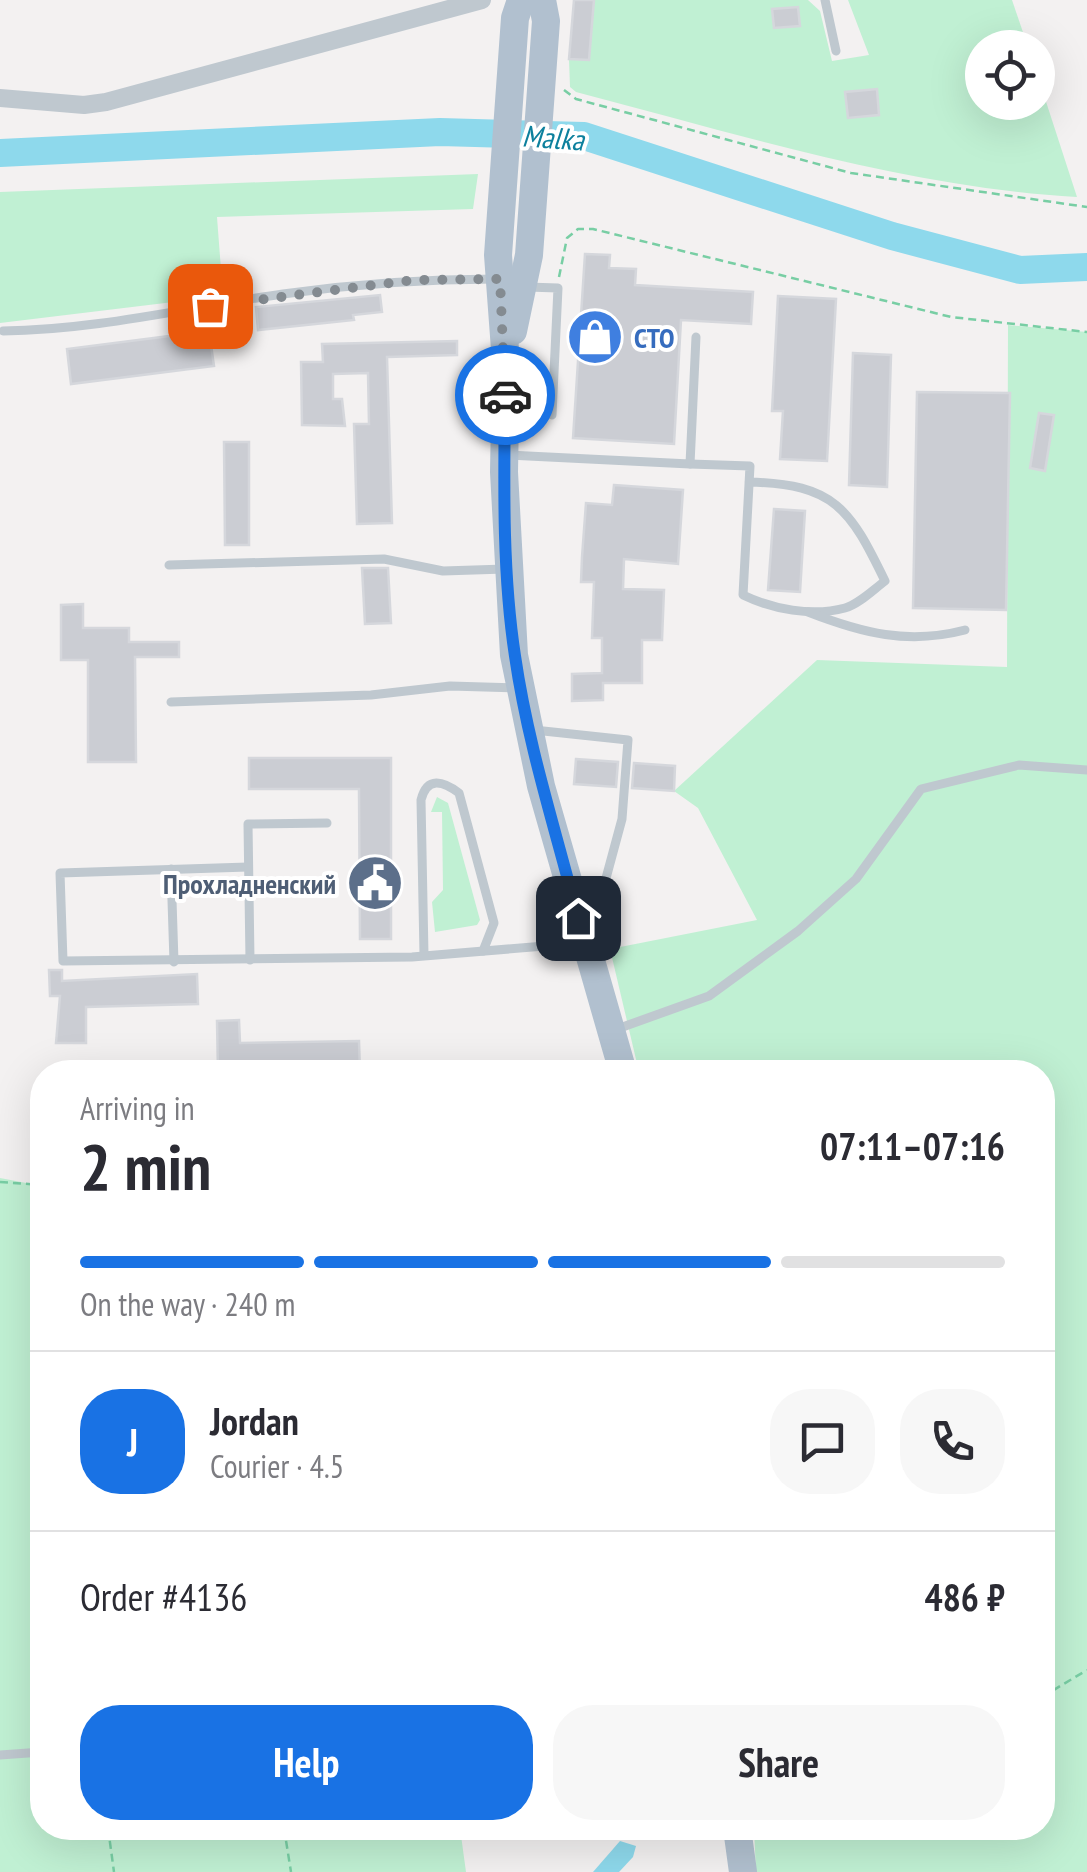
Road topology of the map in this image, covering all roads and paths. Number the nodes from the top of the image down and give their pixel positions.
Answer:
1 (481, 0) edge
2 (826, 0) edge
3 (518, 9) edge
4 (544, 11) edge
5 (836, 51) dead end
6 (561, 78) dead end
7 (0, 98) edge
8 (1087, 207) edge
9 (507, 273) junction
10 (558, 288) junction
11 (3, 332) dead end
12 (1087, 332) edge
13 (696, 337) dead end
14 (552, 414) dead end
15 (504, 455) junction
16 (690, 464) junction
17 (750, 482) junction
18 (170, 565) dead end
19 (509, 568) junction
20 (805, 611) junction
21 (965, 630) dead end
22 (521, 688) junction
23 (171, 702) dead end
24 (530, 730) junction
25 (1086, 772) edge
26 (327, 822) dead end
27 (248, 867) junction
28 (171, 869) junction
29 (585, 948) junction
30 (483, 951) junction
31 (424, 956) junction
32 (250, 960) junction
33 (174, 962) junction
34 (614, 1030) junction
35 (620, 1060) edge
36 (0, 1182) edge
37 (30, 1184) edge
38 (1087, 1670) edge
39 (1055, 1689) edge
40 (30, 1753) edge
41 (0, 1755) edge
42 (110, 1840) edge
43 (286, 1840) edge
44 (739, 1840) edge
45 (114, 1872) edge
46 (291, 1872) edge
47 (743, 1872) edge

1 - 7 street
2 - 5 lane
3 - 9 main road
4 - 9 main road
6 - 8 path
9 - 10 lane
9 - 11 lane
9 - 15 main road
10 - 12 path
10 - 14 lane
13 - 16 lane
15 - 16 lane
15 - 19 main road
16 - 17 lane
17 - 20 lane
17 - 20 lane
18 - 19 lane
19 - 22 main road
20 - 21 lane
22 - 23 lane
22 - 24 main road
24 - 29 main road
24 - 29 lane
25 - 34 lane
26 - 27 lane
27 - 28 lane
27 - 32 lane
28 - 33 lane
28 - 33 lane
29 - 30 lane
29 - 34 main road
30 - 31 lane
30 - 31 lane
31 - 32 lane
32 - 33 lane
34 - 35 main road
36 - 37 path
38 - 39 path
40 - 41 lane
42 - 45 path
43 - 46 path
44 - 47 main road

